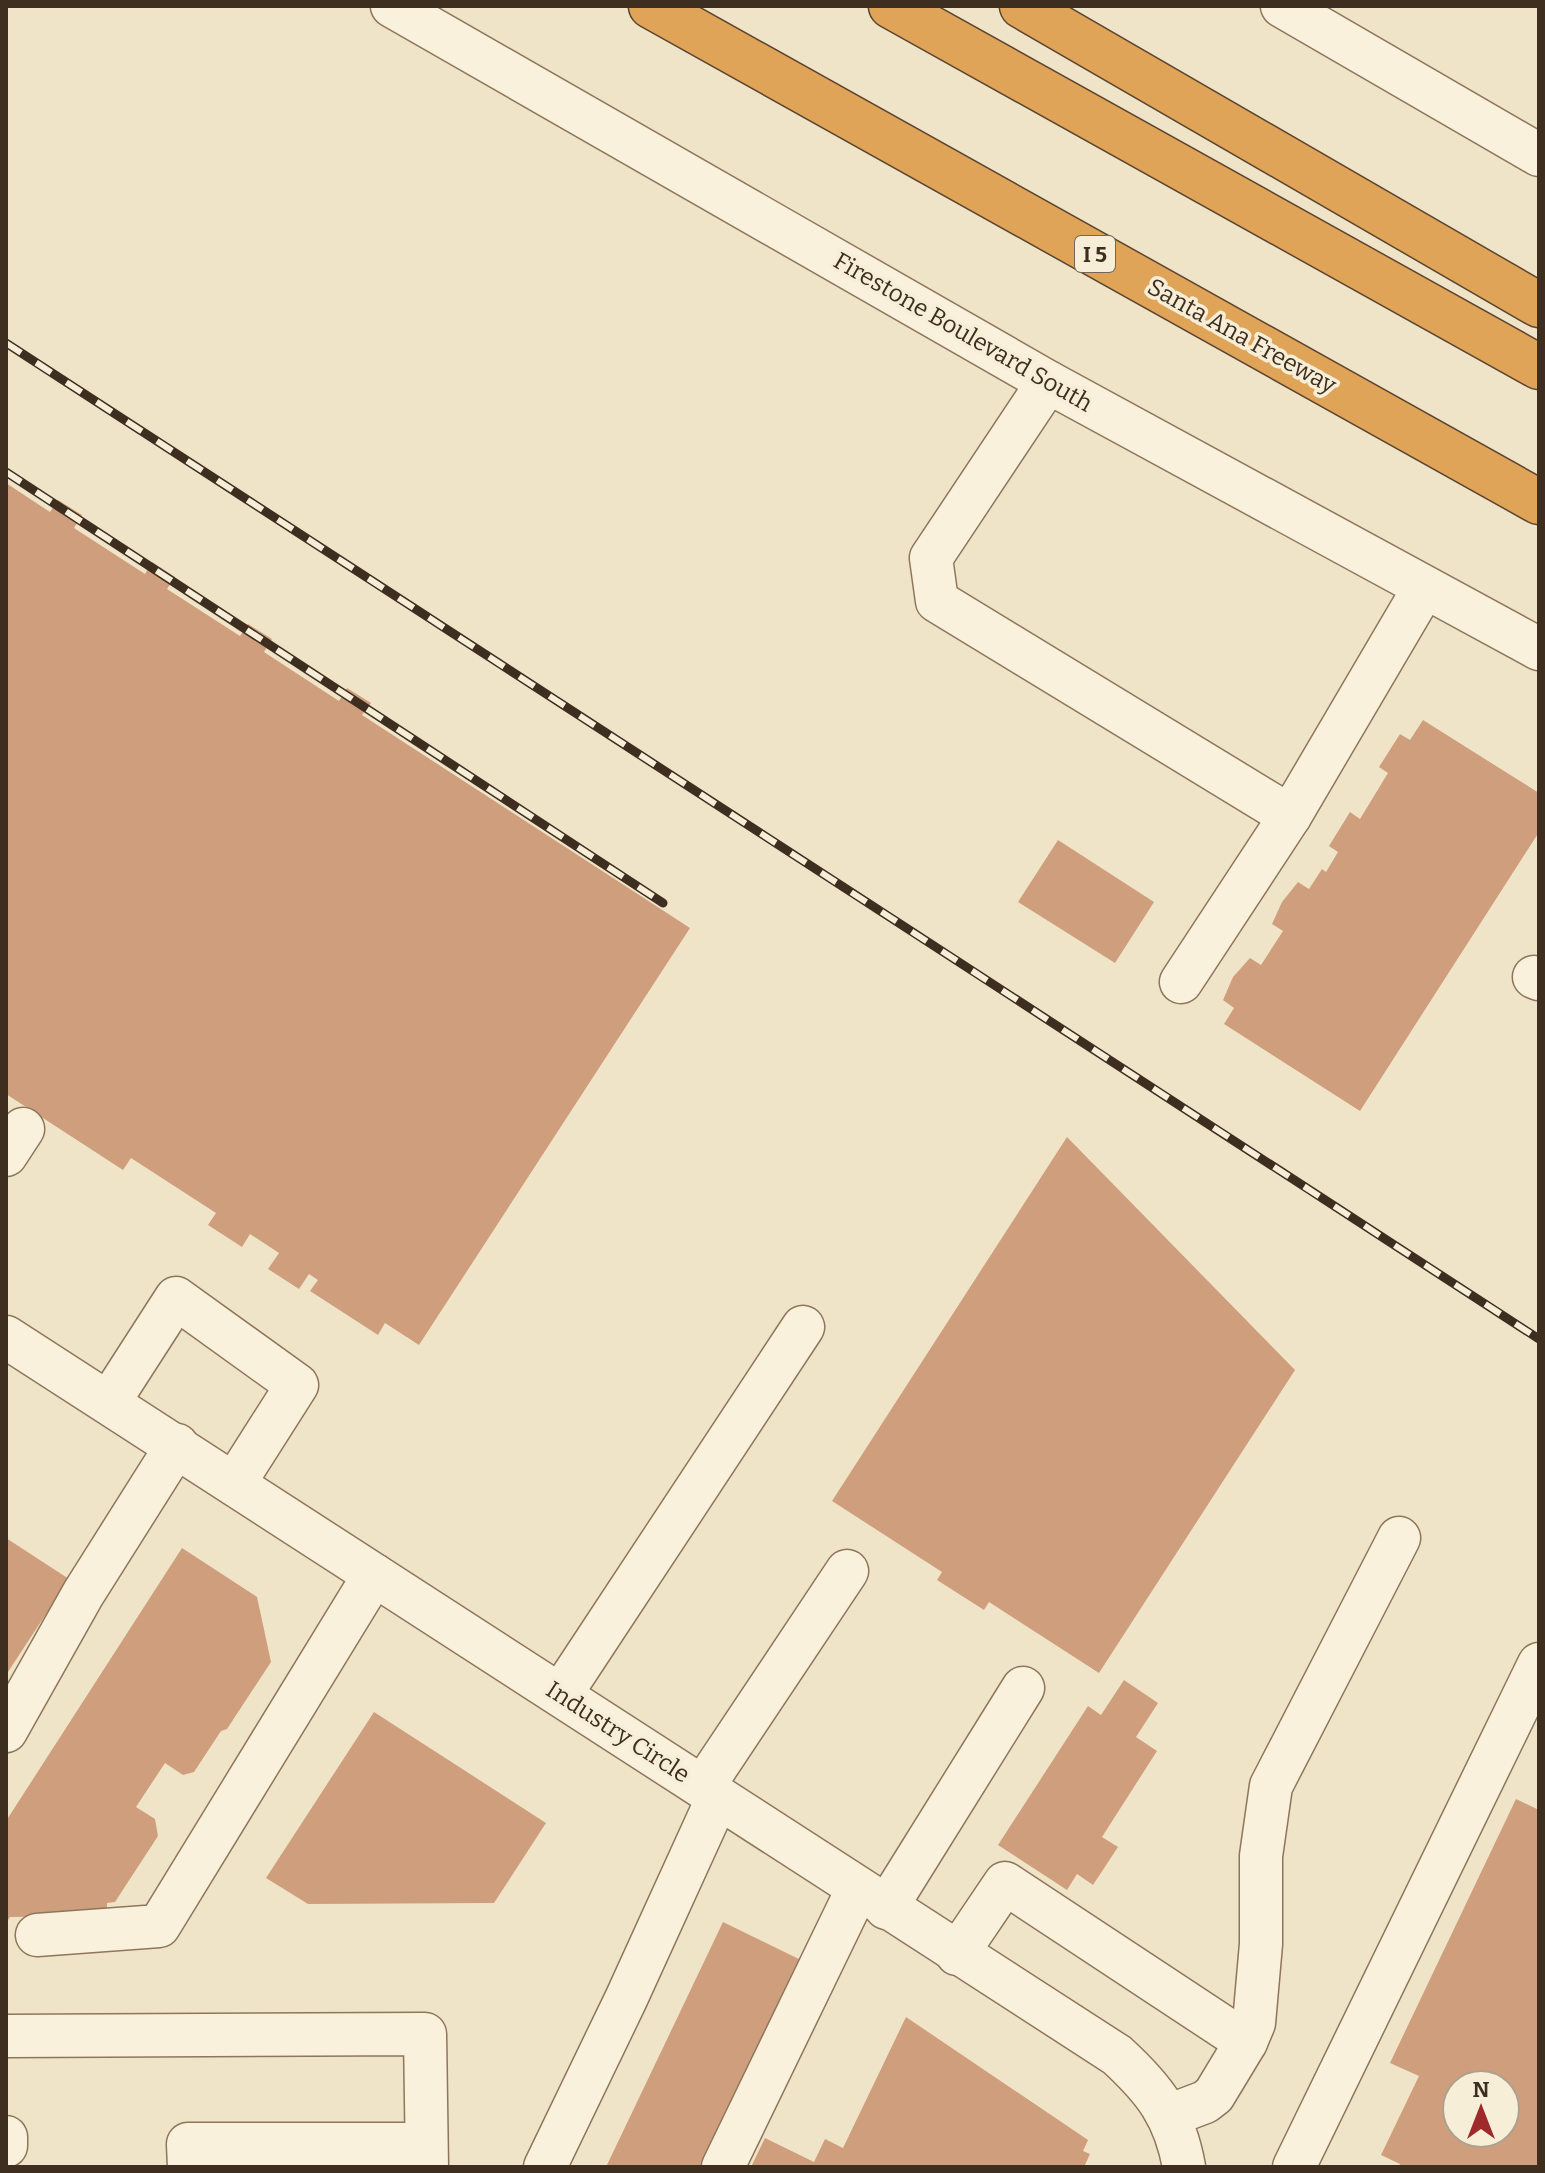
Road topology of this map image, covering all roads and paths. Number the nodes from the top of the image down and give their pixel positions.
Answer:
1 (392, 6) edge
2 (651, 6) edge
3 (891, 6) edge
4 (1022, 6) edge
5 (1282, 6) edge
6 (1539, 155) edge
7 (1539, 305) edge
8 (1539, 367) edge
9 (1048, 382) junction
10 (1539, 502) edge
11 (1424, 588) junction
12 (1539, 649) edge
13 (1290, 816) junction
14 (1181, 982) dead end
15 (803, 1327) dead end
16 (6, 1337) edge
17 (109, 1402) junction
18 (177, 1445) junction
19 (234, 1484) junction
20 (1399, 1538) dead end
21 (847, 1571) dead end
22 (374, 1575) junction
23 (1539, 1664) edge
24 (1023, 1688) dead end
25 (561, 1694) junction
26 (6, 1731) edge
27 (710, 1792) junction
28 (872, 1898) junction
29 (37, 1935) dead end
30 (957, 1954) junction
31 (6, 2036) edge
32 (1246, 2042) junction
33 (1168, 2116) junction
34 (6, 2137) edge
35 (6, 2146) edge
36 (427, 2156) edge
37 (189, 2167) edge
38 (545, 2167) edge
39 (723, 2167) edge
40 (1184, 2167) edge
41 (1294, 2167) edge

1 - 9 street, Firestone Boulevard South
2 - 10 highway, Santa Ana Freeway / I 5
3 - 8 highway
4 - 7 highway
5 - 6 street
9 - 11 street, Firestone Boulevard South
9 - 13 street
11 - 12 street, Firestone Boulevard South
11 - 13 street
13 - 14 street
15 - 25 street
16 - 17 street, Industry Circle
17 - 18 street, Industry Circle
17 - 19 street
18 - 19 street, Industry Circle
18 - 26 street
19 - 22 street, Industry Circle
20 - 32 street
21 - 27 street
22 - 25 street, Industry Circle
22 - 29 street
23 - 41 street
24 - 28 street
25 - 27 street, Industry Circle
27 - 28 street, Industry Circle
27 - 38 street
28 - 30 street, Industry Circle
28 - 39 street
30 - 32 street
30 - 33 street, Industry Circle
31 - 36 street
32 - 33 street
33 - 40 street, Industry Circle
34 - 35 street
36 - 37 street

